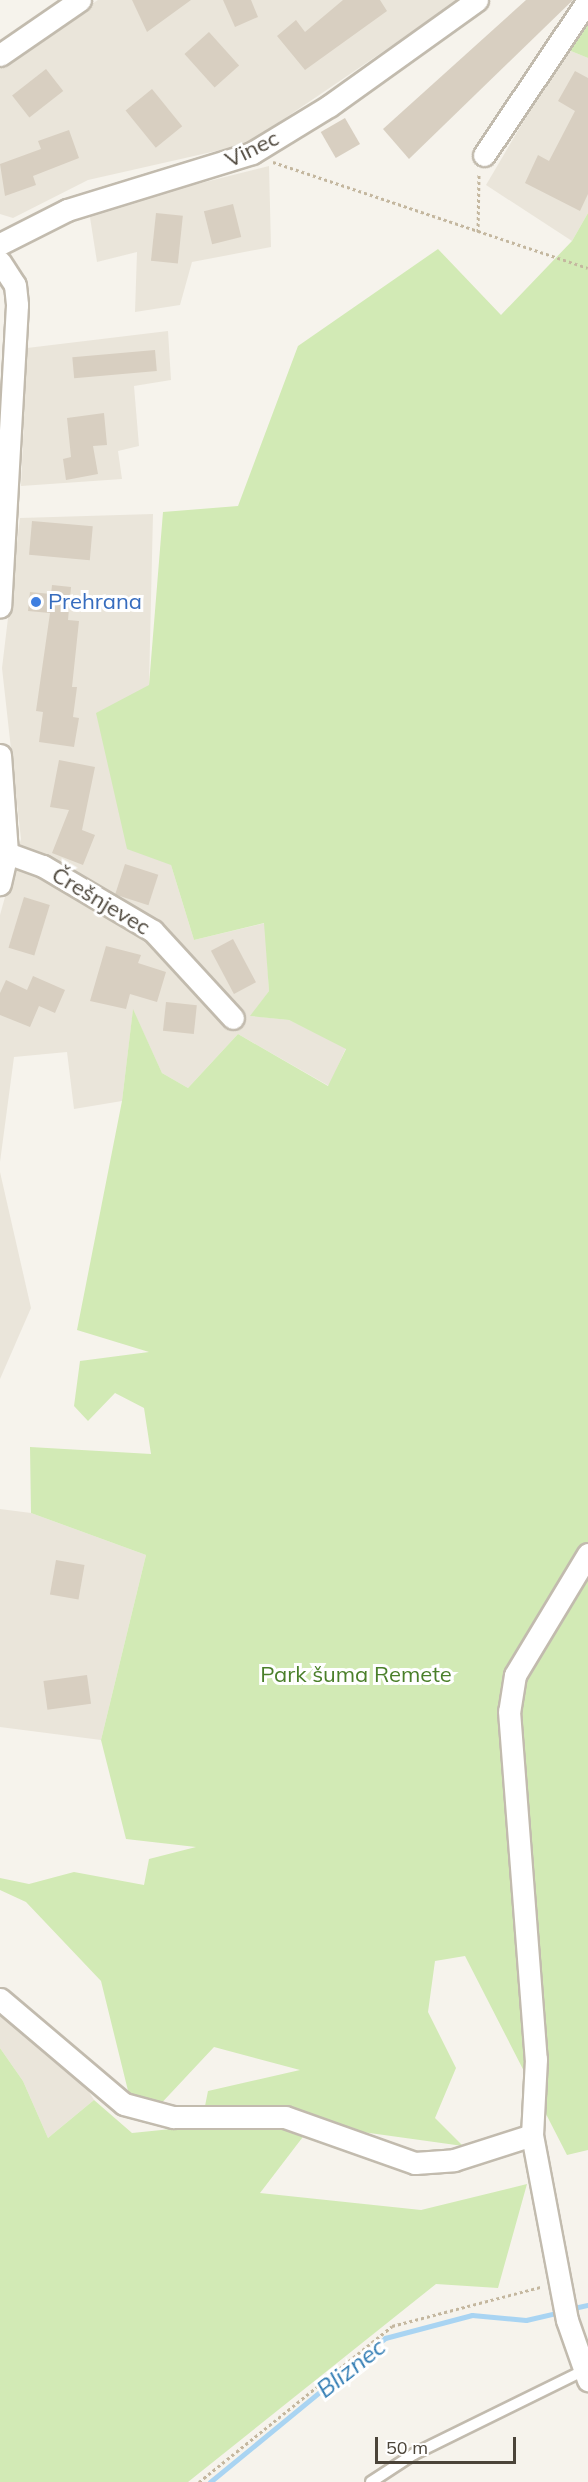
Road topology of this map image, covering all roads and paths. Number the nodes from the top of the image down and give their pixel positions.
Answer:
1 (80, 0) edge
2 (477, 0) edge
3 (588, 0) edge
4 (0, 55) edge
5 (252, 153) junction
6 (484, 155) joint
7 (478, 232) junction
8 (0, 244) edge
9 (0, 262) edge
10 (588, 268) edge
11 (4, 476) edge
12 (0, 607) edge
13 (0, 755) edge
14 (7, 853) junction
15 (0, 884) edge
16 (233, 1018) dead end
17 (588, 1554) edge
18 (0, 1999) edge
19 (532, 2135) junction
20 (563, 2300) junction
21 (585, 2376) edge
22 (199, 2482) edge
23 (371, 2482) edge

1 - 4 street
2 - 5 street, Vinec
3 - 6 street
5 - 7 path
5 - 8 street, Vinec
6 - 7 path
7 - 10 path
9 - 11 street
11 - 12 street
13 - 14 street
14 - 15 street
14 - 16 street, Črešnjevec
17 - 19 street
18 - 19 street
19 - 20 street
20 - 21 street
20 - 22 path
21 - 23 lane

